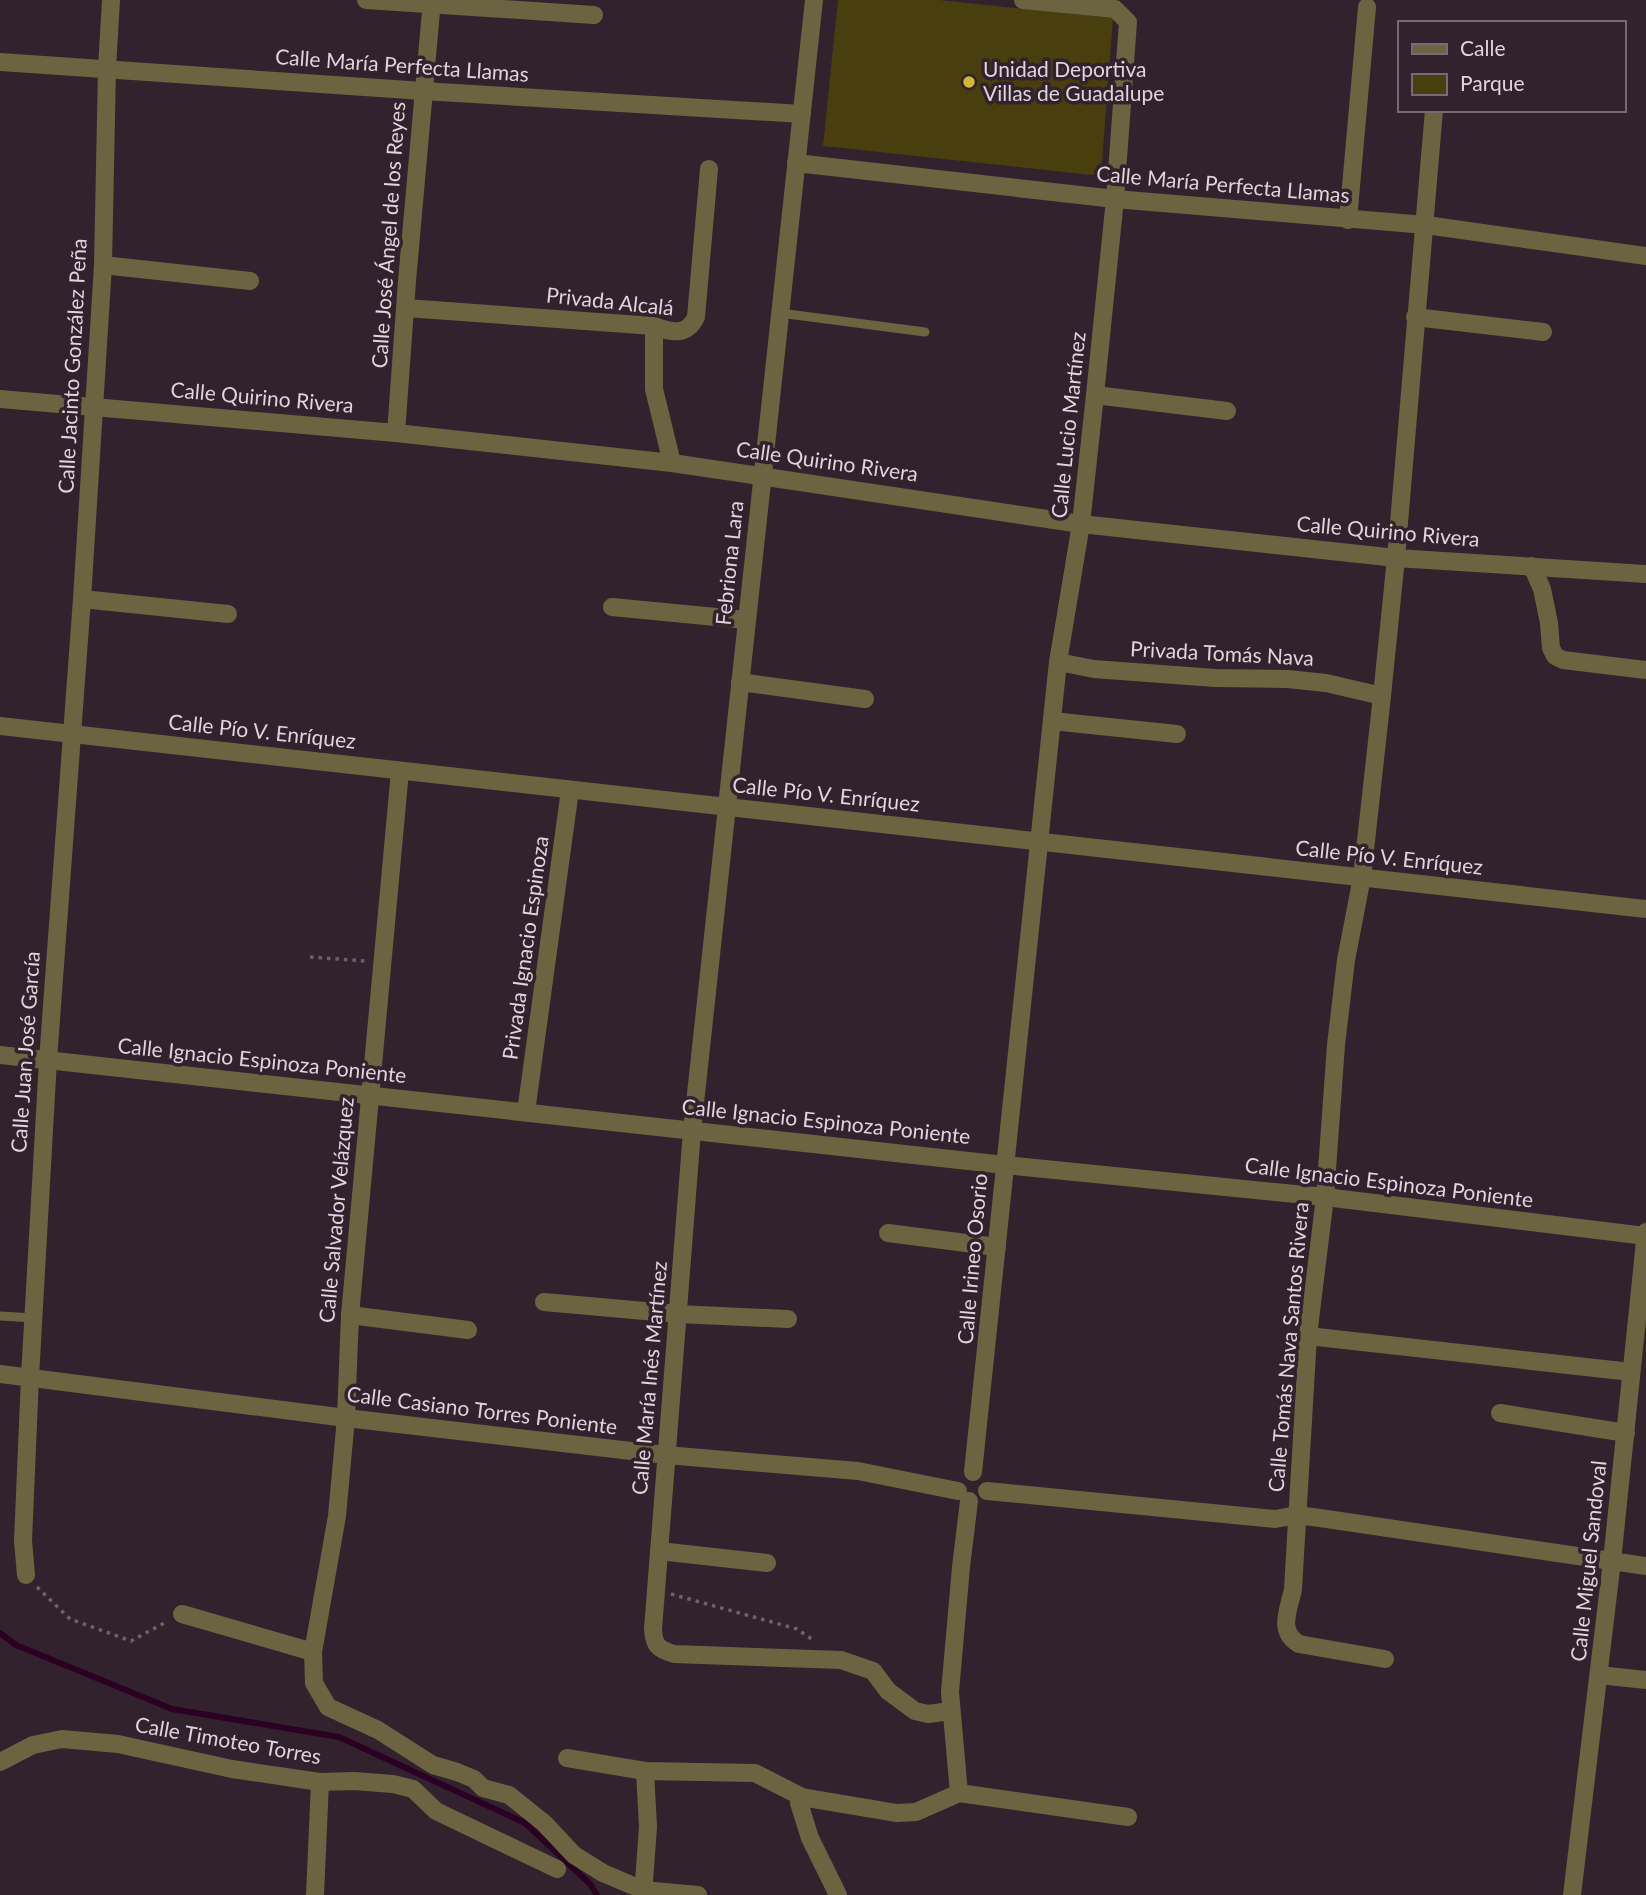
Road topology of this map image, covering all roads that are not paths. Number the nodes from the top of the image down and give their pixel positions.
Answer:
1 (111, 0) edge
2 (366, 0) edge
3 (814, 0) edge
4 (1023, 0) edge
5 (432, 2) edge
6 (1367, 7) dead end
7 (594, 15) dead end
8 (0, 62) edge
9 (107, 68) junction
10 (423, 91) junction
11 (1434, 112) edge
12 (802, 114) junction
13 (796, 163) junction
14 (709, 169) dead end
15 (1115, 199) junction
16 (1348, 220) junction
17 (1426, 225) junction
18 (1646, 256) edge
19 (103, 265) junction
20 (250, 281) dead end
21 (406, 308) junction
22 (780, 313) junction
23 (1415, 317) junction
24 (654, 326) junction
25 (925, 332) dead end
26 (1543, 332) dead end
27 (1096, 395) junction
28 (0, 399) edge
29 (93, 407) junction
30 (1227, 411) dead end
31 (397, 433) junction
32 (672, 463) junction
33 (763, 475) junction
34 (1081, 524) junction
35 (1396, 558) junction
36 (1532, 566) junction
37 (1646, 574) edge
38 (82, 598) junction
39 (612, 607) dead end
40 (228, 614) dead end
41 (747, 620) junction
42 (1058, 662) junction
43 (1646, 670) edge
44 (740, 682) junction
45 (1382, 696) junction
46 (865, 699) dead end
47 (1052, 721) junction
48 (0, 726) edge
49 (70, 734) junction
50 (1177, 734) dead end
51 (400, 771) junction
52 (570, 790) junction
53 (727, 807) junction
54 (1039, 842) junction
55 (1363, 877) junction
56 (1646, 909) edge
57 (0, 1055) edge
58 (48, 1060) junction
59 (369, 1095) junction
60 (526, 1112) junction
61 (692, 1131) junction
62 (1004, 1165) junction
63 (1325, 1197) junction
64 (888, 1233) dead end
65 (1646, 1235) edge
66 (997, 1247) junction
67 (544, 1302) dead end
68 (678, 1314) junction
69 (350, 1315) junction
70 (0, 1316) edge
71 (33, 1318) junction
72 (788, 1319) dead end
73 (468, 1330) dead end
74 (1308, 1335) junction
75 (1631, 1372) junction
76 (0, 1374) edge
77 (30, 1377) junction
78 (1500, 1413) dead end
79 (346, 1418) junction
80 (1626, 1433) junction
81 (666, 1455) junction
82 (974, 1472) junction
83 (988, 1491) junction
84 (964, 1496) junction
85 (1297, 1516) junction
86 (659, 1551) junction
87 (1612, 1561) junction
88 (767, 1563) dead end
89 (1646, 1566) edge
90 (26, 1575) road end
91 (182, 1614) road end
92 (313, 1652) junction
93 (1385, 1659) dead end
94 (1599, 1675) junction
95 (1646, 1680) edge
96 (951, 1711) junction
97 (567, 1758) dead end
98 (0, 1762) edge
99 (433, 1765) junction
100 (645, 1770) junction
101 (320, 1782) junction
102 (412, 1789) junction
103 (959, 1793) junction
104 (802, 1797) junction
105 (1128, 1816) dead end
106 (557, 1869) dead end
107 (643, 1892) edge
108 (315, 1895) edge
109 (698, 1895) edge
110 (838, 1895) edge
111 (1572, 1895) edge

1 - 9 street, Calle Jacinto González Peña
2 - 5 street
3 - 12 street, Febriona Lara
4 - 15 street, Calle Lucio Martínez
5 - 7 street
5 - 10 street, Calle José Ángel de los Reyes
6 - 16 street
8 - 9 street, Calle María Perfecta Llamas
9 - 10 street, Calle María Perfecta Llamas
9 - 19 street, Calle Jacinto González Peña
10 - 12 street, Calle María Perfecta Llamas
10 - 21 street, Calle José Ángel de los Reyes
11 - 17 street, Calle Tomás Nava Santos Rivera
12 - 13 street, Febriona Lara
13 - 15 street, Calle María Perfecta Llamas
13 - 22 street, Febriona Lara
14 - 24 street, Privada Alcalá
15 - 16 street, Calle María Perfecta Llamas
15 - 27 street, Calle Lucio Martínez
16 - 17 street, Calle María Perfecta Llamas
17 - 18 street, Calle María Perfecta Llamas
17 - 23 street, Calle Tomás Nava Santos Rivera
19 - 20 street
19 - 29 street, Calle Jacinto González Peña
21 - 24 street, Privada Alcalá
21 - 31 street, Calle José Ángel de los Reyes
22 - 25 lane
22 - 33 street, Febriona Lara
23 - 26 street
23 - 35 street, Calle Tomás Nava Santos Rivera
24 - 32 street
27 - 30 street
27 - 34 street, Calle Lucio Martínez
28 - 29 street, Calle Quirino Rivera
29 - 31 street, Calle Quirino Rivera
29 - 38 street, Calle Jacinto González Peña
31 - 32 street, Calle Quirino Rivera
32 - 33 street, Calle Quirino Rivera
33 - 34 street, Calle Quirino Rivera
33 - 41 street, Febriona Lara
34 - 35 street, Calle Quirino Rivera
34 - 42 street, Calle Lucio Martínez
35 - 36 street, Calle Quirino Rivera
35 - 45 street, Calle Tomás Nava Santos Rivera
36 - 37 street, Calle Quirino Rivera
36 - 43 street
38 - 40 street
38 - 49 street, Calle Jacinto González Peña
39 - 41 street
41 - 44 street, Febriona Lara
42 - 45 street, Privada Tomás Nava
42 - 47 street, Calle Lucio Martínez
44 - 46 street
44 - 53 street, Febriona Lara
45 - 55 street, Calle Tomás Nava Santos Rivera
47 - 50 street
47 - 54 street, Calle Lucio Martínez
48 - 49 street, Calle Pío V. Enríquez
49 - 51 street, Calle Pío V. Enríquez
49 - 58 street, Calle Juan José García
51 - 52 street, Calle Pío V. Enríquez
51 - 59 street, Calle Salvador Velázquez
52 - 53 street, Calle Pío V. Enríquez
52 - 60 street, Privada Ignacio Espinoza
53 - 54 street, Calle Pío V. Enríquez
53 - 61 street, Febriona Lara
54 - 55 street, Calle Pío V. Enríquez
54 - 62 street, Calle Irineo Osorio
55 - 56 street, Calle Pío V. Enríquez
55 - 63 street, Calle Tomás Nava Santos Rivera
57 - 58 street, Calle Ignacio Espinoza Poniente
58 - 59 street, Calle Ignacio Espinoza Poniente
58 - 71 street, Calle Juan José García
59 - 60 street, Calle Ignacio Espinoza Poniente
59 - 69 street, Calle Salvador Velázquez
60 - 61 street, Calle Ignacio Espinoza Poniente
61 - 62 street, Calle Ignacio Espinoza Poniente
61 - 68 street, Calle María Inés Martínez
62 - 63 street, Calle Ignacio Espinoza Poniente
62 - 66 street, Calle Irineo Osorio
63 - 65 street, Calle Ignacio Espinoza Poniente
63 - 74 street, Calle Tomás Nava Santos Rivera
64 - 66 street
65 - 75 street, Calle Miguel Sandoval
66 - 82 street, Calle Irineo Osorio
67 - 68 street
68 - 72 street
68 - 81 street, Calle María Inés Martínez
69 - 73 street
69 - 79 street, Calle Salvador Velázquez
70 - 71 lane
71 - 77 street, Calle Juan José García
74 - 75 street
74 - 85 street, Calle Tomás Nava Santos Rivera
75 - 80 street, Calle Miguel Sandoval
76 - 77 street, Calle Casiano Torres Poniente
77 - 79 street, Calle Casiano Torres Poniente
77 - 90 street, Calle Juan José García
78 - 80 street
79 - 81 street, Calle Casiano Torres Poniente
79 - 92 street, Calle Salvador Velázquez
80 - 87 street, Calle Miguel Sandoval
81 - 84 street, Calle Casiano Torres Poniente
81 - 86 street, Calle María Inés Martínez
82 - 83 street
82 - 84 street
83 - 84 street
83 - 85 street
84 - 96 street
85 - 87 street
85 - 93 street, Calle Tomás Nava Santos Rivera
86 - 88 street
86 - 96 street, Calle María Inés Martínez
87 - 89 street
87 - 94 street, Calle Miguel Sandoval
91 - 92 street
92 - 99 street
94 - 95 street
94 - 111 street, Calle Miguel Sandoval
96 - 103 street
97 - 100 street
98 - 101 street, Calle Timoteo Torres
99 - 102 street
99 - 107 street
100 - 104 street
100 - 107 street
101 - 102 street, Calle Timoteo Torres
101 - 108 street
102 - 106 street
103 - 104 street
103 - 105 street
104 - 110 street
107 - 109 street

